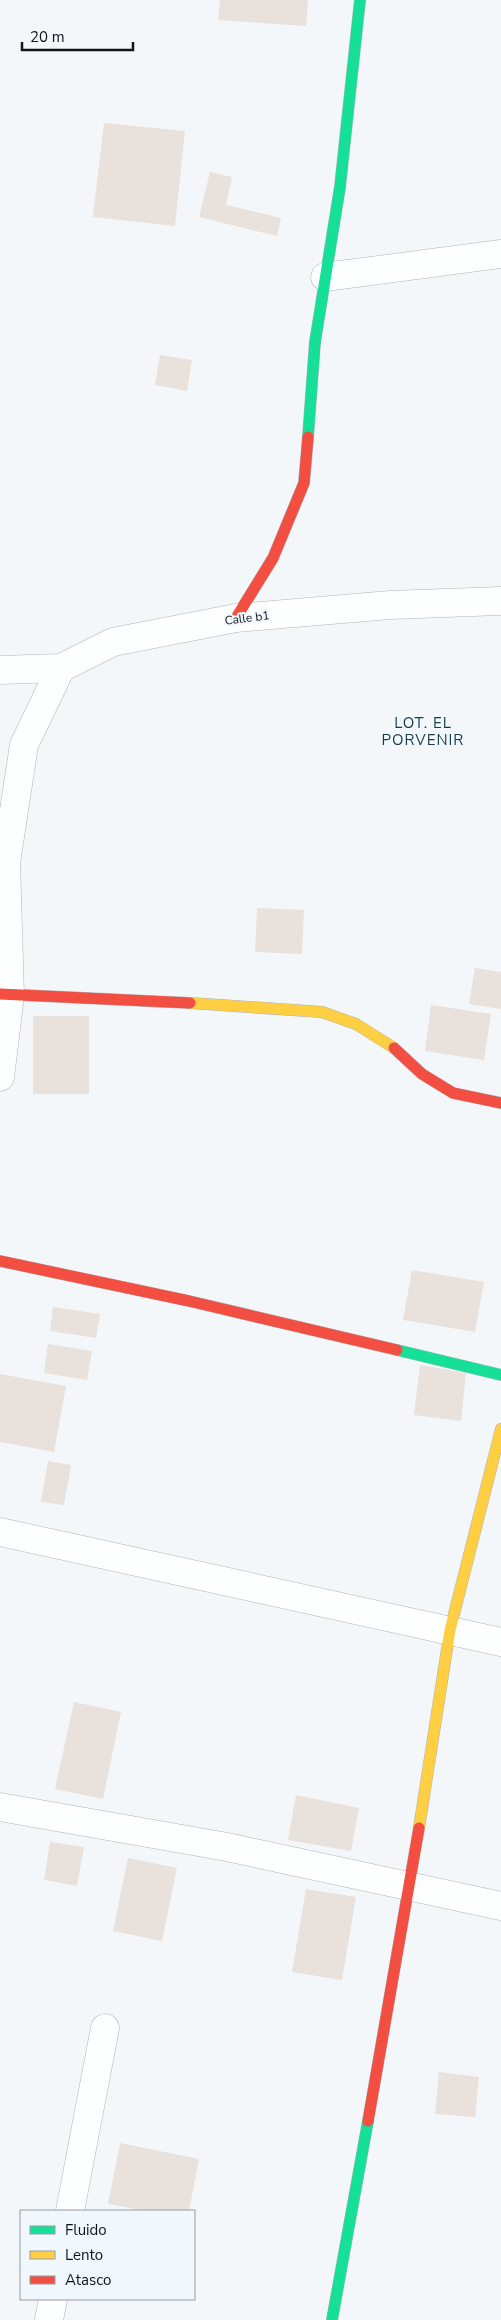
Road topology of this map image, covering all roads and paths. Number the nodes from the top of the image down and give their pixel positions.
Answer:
1 (360, 0) edge
2 (501, 254) edge
3 (325, 277) junction
4 (501, 601) edge
5 (236, 618) junction
6 (61, 668) junction
7 (0, 670) edge
8 (5, 994) edge
9 (0, 1077) edge
10 (501, 1103) edge
11 (0, 1261) edge
12 (501, 1375) edge
13 (501, 1429) edge
14 (0, 1532) edge
15 (450, 1630) junction
16 (501, 1642) edge
17 (0, 1806) edge
18 (410, 1888) junction
19 (501, 1906) edge
20 (105, 2028) dead end
21 (70, 2210) edge
22 (53, 2300) edge
23 (48, 2320) edge
24 (332, 2320) edge

1 - 3 street
2 - 3 street
3 - 5 street
4 - 5 street, Calle b1
5 - 6 street, Calle b1
6 - 7 street, Calle b1
6 - 8 street
8 - 9 street
8 - 10 street
11 - 12 street
13 - 15 street
14 - 15 street
15 - 16 street
15 - 18 street
17 - 18 street
18 - 19 street
18 - 24 street
20 - 21 street
22 - 23 street

